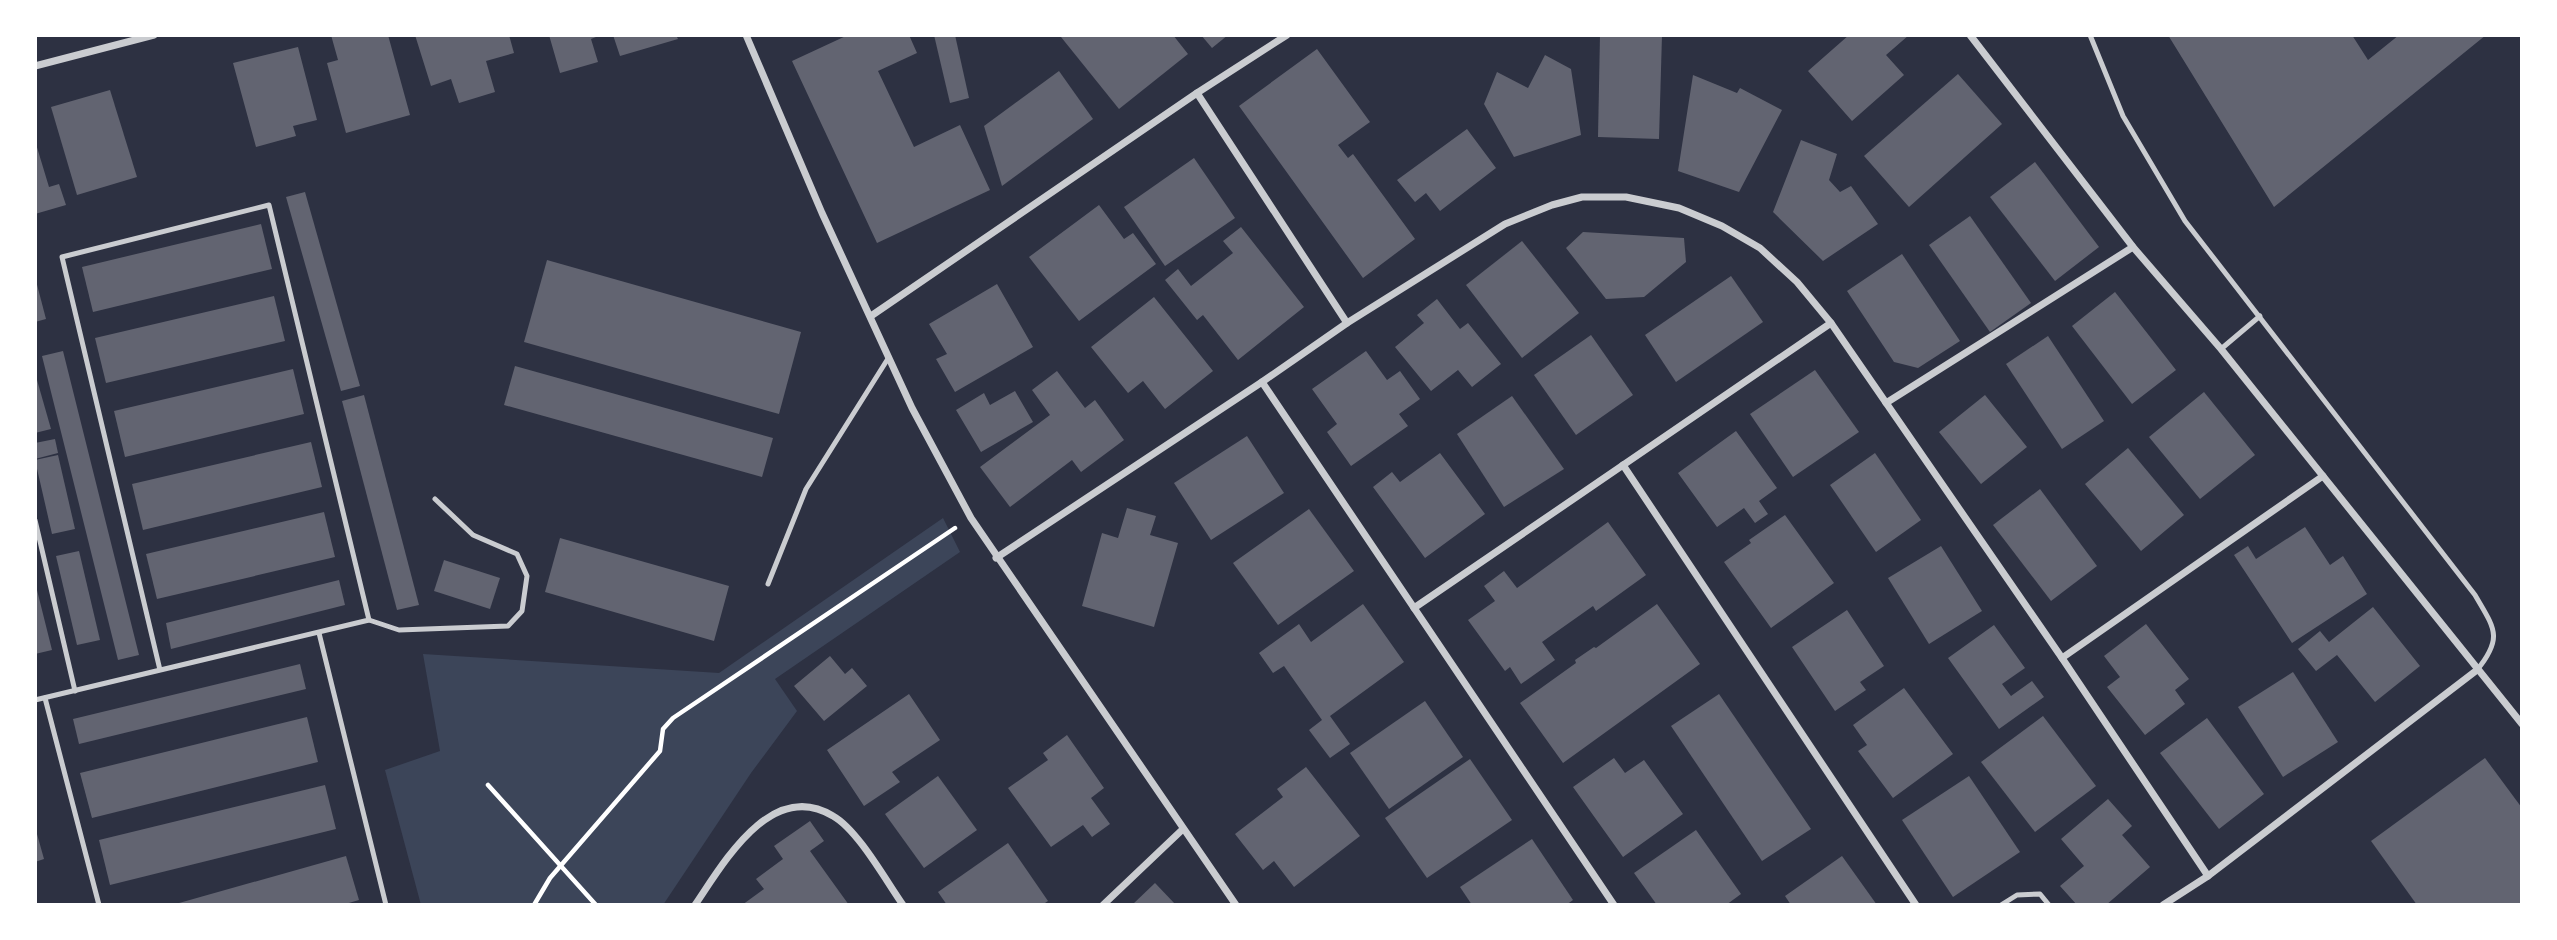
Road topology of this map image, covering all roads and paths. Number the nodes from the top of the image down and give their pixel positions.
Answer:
1 (154, 35) edge
2 (746, 35) edge
3 (1287, 35) edge
4 (1970, 35) edge
5 (2090, 35) edge
6 (35, 65) edge
7 (1197, 93) junction
8 (2133, 247) junction
9 (871, 316) junction
10 (2260, 316) junction
11 (1348, 323) junction
12 (1831, 323) junction
13 (2221, 349) junction
14 (890, 357) junction
15 (1262, 382) junction
16 (1886, 403) junction
17 (1623, 465) junction
18 (2323, 476) junction
19 (435, 499) dead end
20 (971, 518) junction
21 (35, 520) edge
22 (37, 537) edge
23 (996, 558) junction
24 (768, 584) dead end
25 (1414, 608) junction
26 (369, 620) junction
27 (319, 633) junction
28 (2062, 658) junction
29 (160, 670) junction
30 (2477, 670) junction
31 (75, 691) junction
32 (45, 698) junction
33 (35, 700) edge
34 (2522, 724) edge
35 (488, 785) dead end
36 (1183, 829) junction
37 (561, 867) junction
38 (2208, 876) junction
39 (99, 905) edge
40 (386, 905) edge
41 (534, 905) edge
42 (596, 905) edge
43 (695, 905) edge
44 (902, 905) edge
45 (1103, 905) edge
46 (1236, 905) edge
47 (1614, 905) edge
48 (1916, 905) edge
49 (2001, 905) edge
50 (2049, 905) edge
51 (2163, 905) edge

1 - 6 street
2 - 9 street
3 - 7 street
4 - 8 street
5 - 10 lane
7 - 9 street
7 - 11 street
8 - 13 street
8 - 16 street
9 - 14 street
10 - 13 lane
10 - 30 lane
11 - 12 street
11 - 15 street
12 - 16 street
12 - 17 street
13 - 18 street
14 - 20 street
14 - 24 lane
15 - 23 street
15 - 25 street
16 - 28 street
17 - 25 street
17 - 48 street
18 - 28 street
18 - 30 street
19 - 26 lane
20 - 23 street
20 - 37 path
21 - 22 lane
22 - 31 lane
23 - 36 street
25 - 47 street
26 - 27 lane
26 - 29 lane
27 - 29 lane
27 - 40 lane
28 - 38 street
29 - 31 lane
30 - 34 street
30 - 38 street
31 - 32 lane
32 - 33 lane
32 - 39 lane
35 - 37 path
36 - 45 street
36 - 46 street
37 - 41 path
37 - 42 path
38 - 51 street
43 - 44 street
49 - 50 lane

